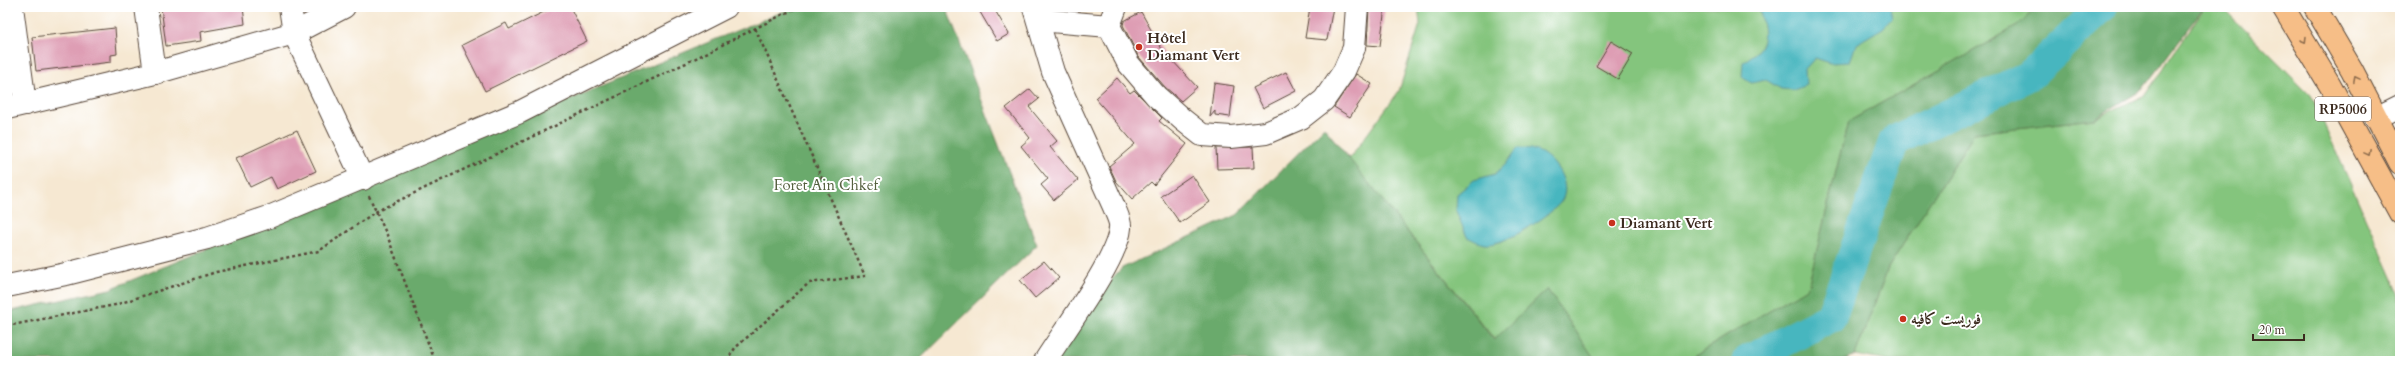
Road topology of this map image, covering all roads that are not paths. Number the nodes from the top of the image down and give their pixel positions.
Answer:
1 (12, 7) edge
2 (146, 7) edge
3 (290, 7) edge
4 (344, 7) edge
5 (726, 7) edge
6 (1357, 7) edge
7 (2283, 7) edge
8 (2315, 7) edge
9 (1036, 13) edge
10 (1113, 16) edge
11 (294, 33) junction
12 (155, 73) junction
13 (16, 106) edge
14 (2400, 106) edge
15 (2376, 118) junction
16 (2400, 163) edge
17 (363, 179) junction
18 (2400, 213) edge
19 (7, 286) edge
20 (1045, 361) edge

1 - 13 street
2 - 12 street
3 - 11 street
4 - 11 street
5 - 17 street
6 - 10 street
7 -> 18 highway, RP5006
15 -> 8 highway, RP5006
9 - 10 street
9 - 20 street
11 - 12 street
11 - 17 street
12 - 13 street
14 - 15 street
15 - 16 highway, RP5006
17 - 19 street

